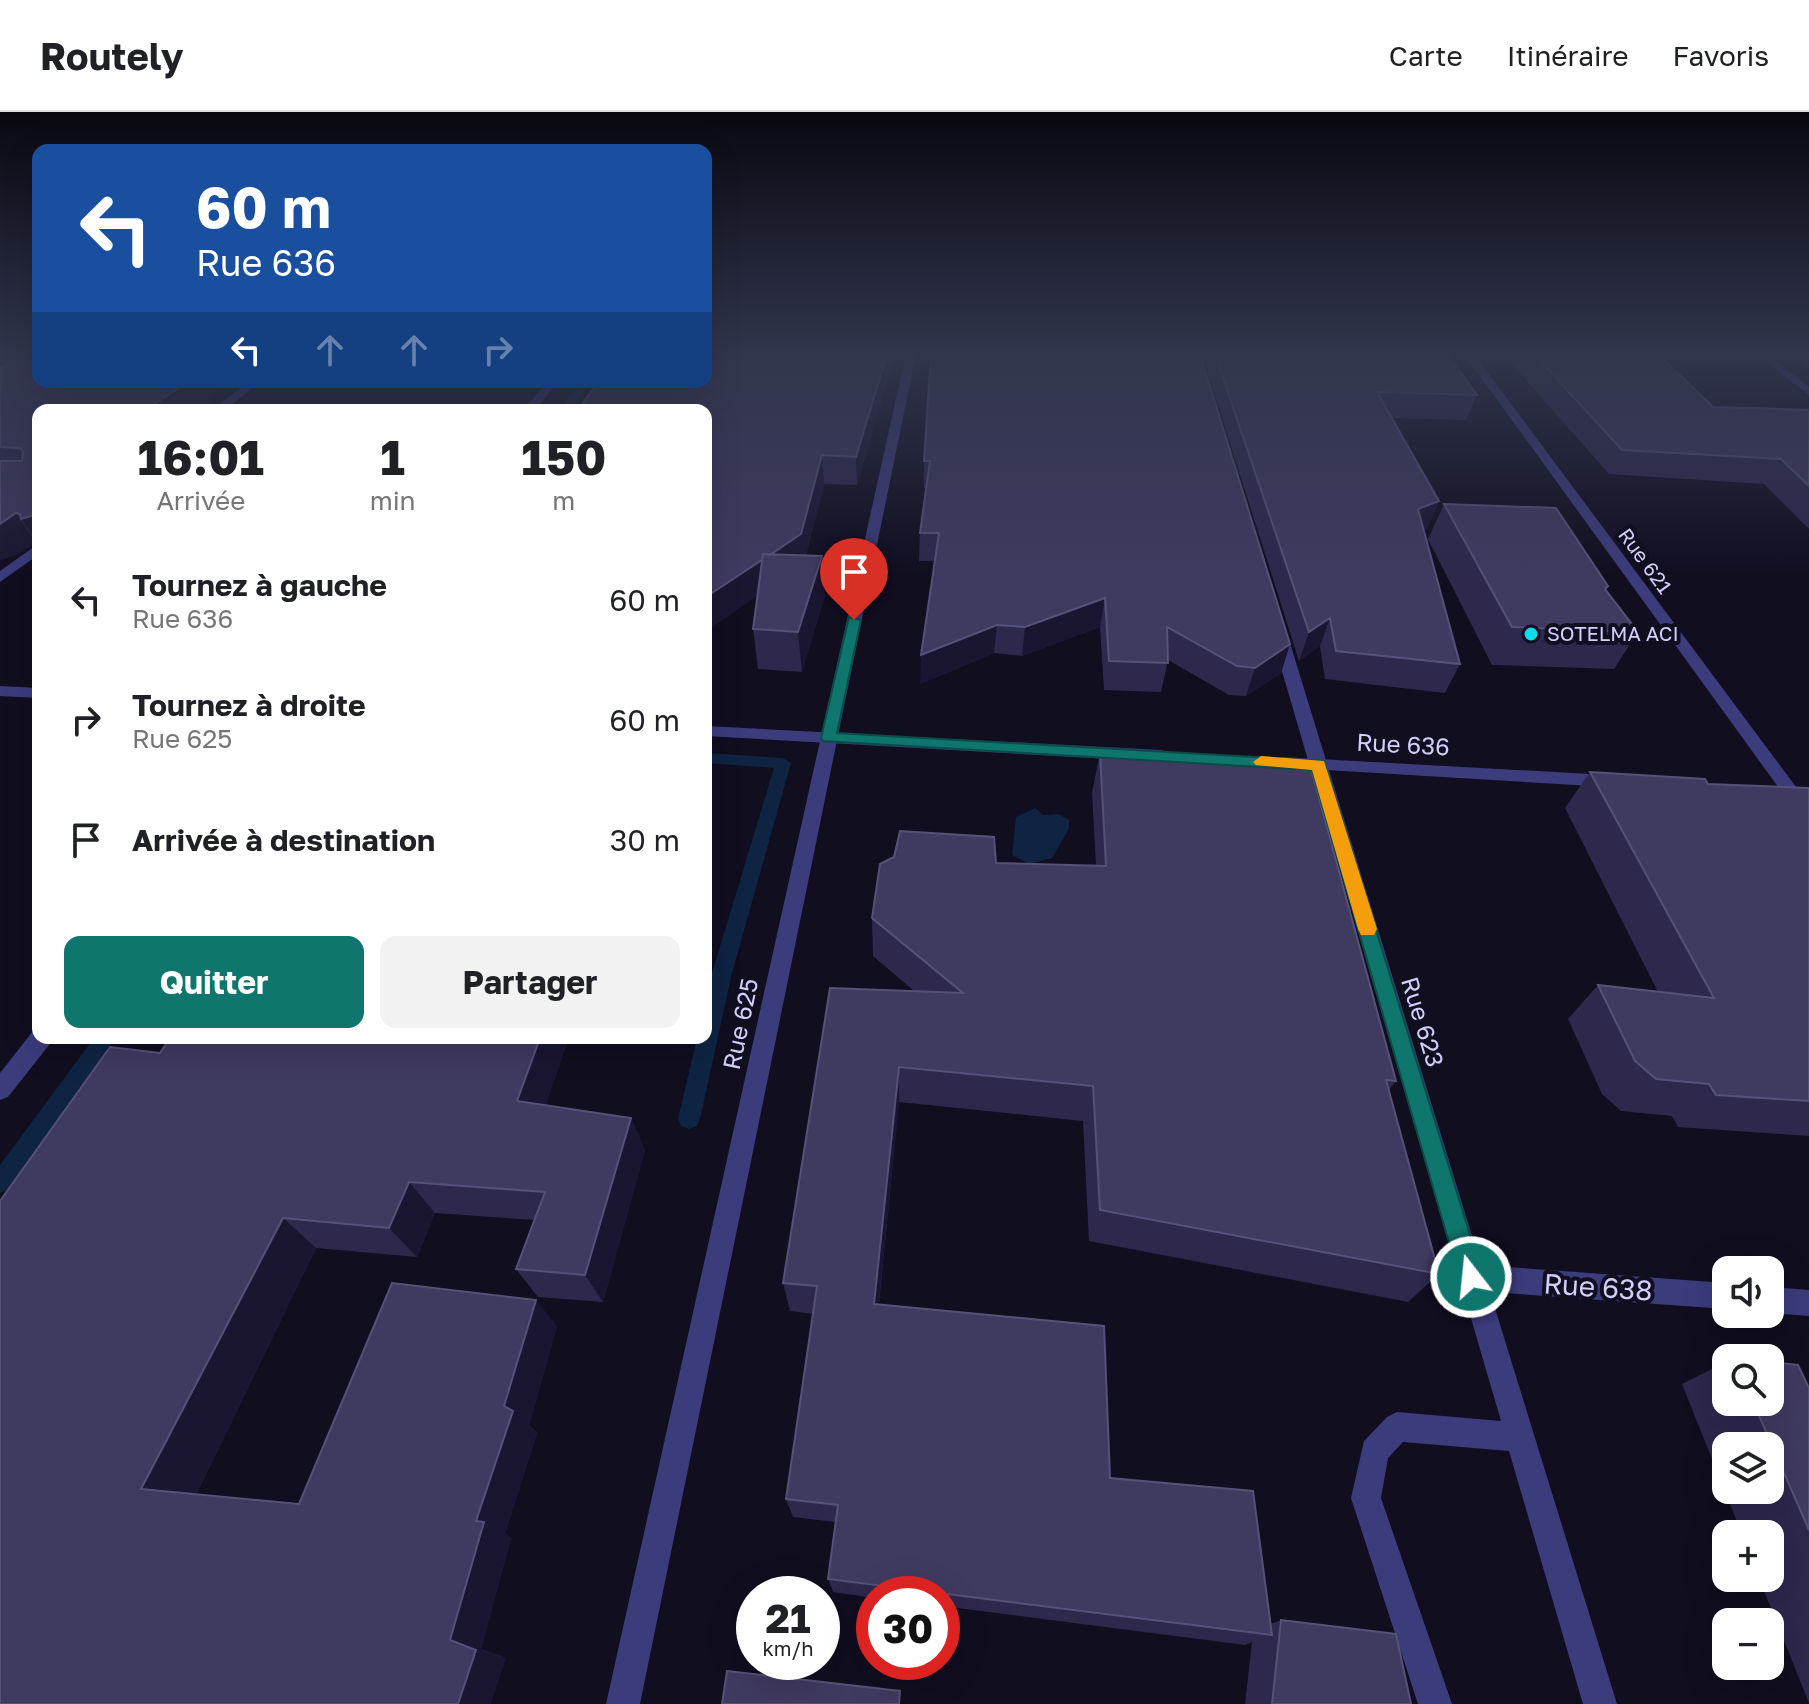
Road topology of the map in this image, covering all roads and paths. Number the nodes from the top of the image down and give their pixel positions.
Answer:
1 (895, 428) edge
2 (1522, 428) edge
3 (32, 553) edge
4 (0, 578) edge
5 (1273, 613) edge
6 (0, 691) edge
7 (32, 693) edge
8 (712, 731) edge
9 (829, 738) junction
10 (1176, 757) edge
11 (1271, 762) edge
12 (1318, 765) junction
13 (1633, 782) edge
14 (1809, 792) edge
15 (36, 1044) edge
16 (0, 1090) edge
17 (1471, 1277) junction
18 (1712, 1295) edge
19 (1784, 1301) edge
20 (1809, 1303) edge
21 (1521, 1437) junction
22 (623, 1704) edge
23 (1435, 1704) edge
24 (1600, 1704) edge

1 - 9 street, Rue 625
2 - 14 street, Rue 621
3 - 4 street
5 - 12 street, Rue 623
6 - 7 street
8 - 9 street
9 - 10 street
9 - 22 street, Rue 625
11 - 12 street, Rue 636
12 - 13 street, Rue 636
12 - 17 street, Rue 623
15 - 16 street
17 - 18 street, Rue 638
17 - 21 street, Rue 623
19 - 20 street
21 - 23 street
21 - 24 street, Rue 623

